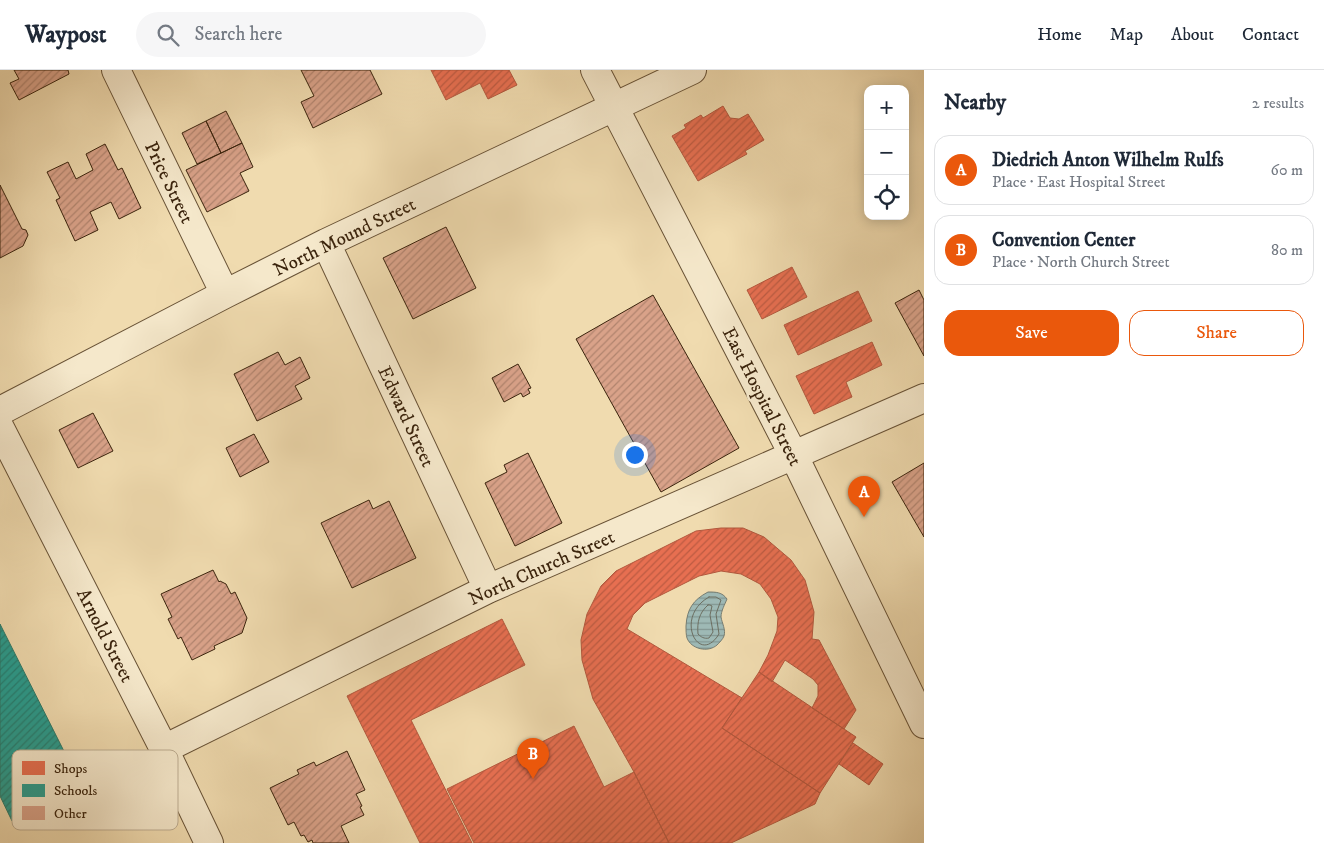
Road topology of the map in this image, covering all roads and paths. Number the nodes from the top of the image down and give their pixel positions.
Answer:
1 (116, 70) edge
2 (595, 70) edge
3 (692, 70) edge
4 (614, 107) junction
5 (326, 243) junction
6 (225, 294) junction
7 (924, 398) edge
8 (0, 410) edge
9 (0, 428) edge
10 (794, 456) junction
11 (488, 589) junction
12 (924, 724) edge
13 (164, 749) joint
14 (178, 778) edge
15 (209, 843) edge

1 - 6 street, Price Street
2 - 4 street, East Hospital Street
3 - 4 street, North Mound Street
4 - 5 street, North Mound Street
4 - 10 street, East Hospital Street
5 - 6 street, North Mound Street
5 - 11 street, Edward Street
6 - 8 street, North Mound Street
7 - 10 street, North Church Street
9 - 13 street, Arnold Street
10 - 11 street, North Church Street
10 - 12 street, East Hospital Street
11 - 13 street, North Church Street
14 - 15 street, Arnold Street

